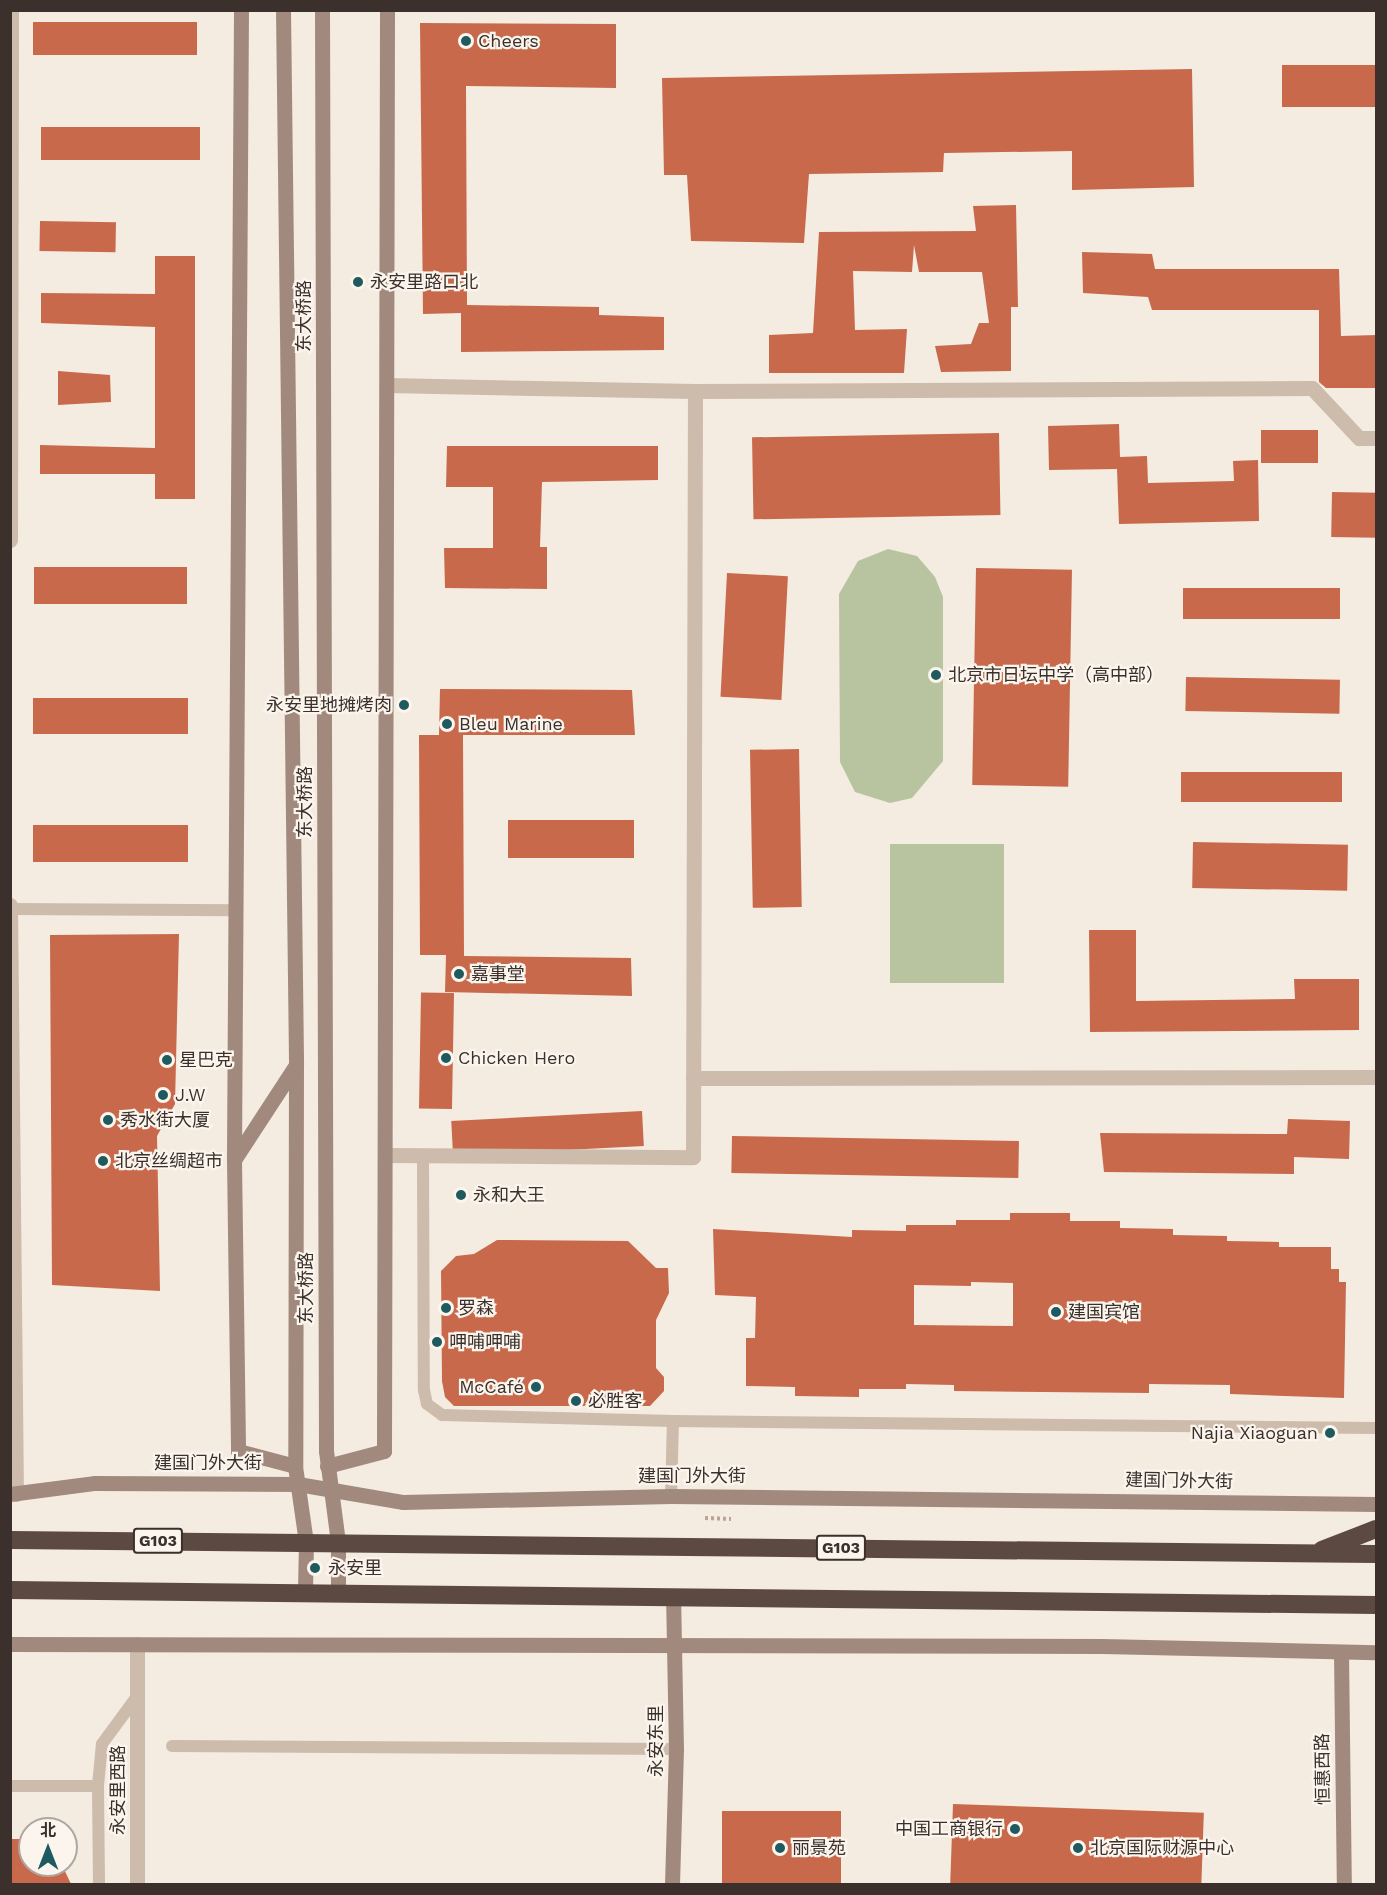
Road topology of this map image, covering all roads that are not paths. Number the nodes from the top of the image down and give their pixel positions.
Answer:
1 (10, 10) edge
2 (242, 10) edge
3 (283, 10) edge
4 (322, 10) edge
5 (387, 10) edge
6 (11, 279) edge
7 (387, 385) junction
8 (694, 391) junction
9 (1377, 438) edge
10 (10, 540) edge
11 (10, 904) edge
12 (11, 909) edge
13 (236, 910) junction
14 (296, 1065) junction
15 (1377, 1077) edge
16 (693, 1078) junction
17 (385, 1155) junction
18 (423, 1155) junction
19 (234, 1160) junction
20 (673, 1421) junction
21 (1377, 1428) edge
22 (295, 1466) junction
23 (327, 1466) junction
24 (298, 1484) junction
25 (331, 1490) junction
26 (14, 1494) edge
27 (671, 1496) junction
28 (1377, 1504) edge
29 (1377, 1529) edge
30 (10, 1540) edge
31 (306, 1542) junction
32 (338, 1542) junction
33 (1313, 1554) junction
34 (1377, 1554) edge
35 (10, 1590) edge
36 (305, 1592) junction
37 (338, 1592) junction
38 (673, 1597) junction
39 (1377, 1605) edge
40 (10, 1644) edge
41 (137, 1644) junction
42 (675, 1645) junction
43 (1341, 1652) junction
44 (1377, 1652) edge
45 (138, 1695) junction
46 (172, 1746) dead end
47 (676, 1749) junction
48 (10, 1786) edge
49 (98, 1786) junction
50 (99, 1884) edge
51 (137, 1884) edge
52 (672, 1884) edge
53 (1344, 1884) edge

1 - 6 street
2 - 13 street
3 - 14 street, 东大桥路
4 - 23 street, 东大桥路
5 - 7 street
6 - 10 street
7 - 8 street
7 - 17 street
8 - 9 street
8 - 16 street
11 - 12 street
12 - 13 lane
12 - 26 street
13 - 19 street
14 - 19 street
14 - 22 street, 东大桥路
15 - 16 street
16 - 18 street
17 - 18 street
17 - 23 street
18 - 20 lane
19 - 22 street
20 - 21 lane
20 - 27 lane
22 - 24 street, 东大桥路
23 - 25 street, 东大桥路
24 - 25 street, 建国门外大街
24 - 26 street, 建国门外大街
24 - 31 street, 东大桥路
25 - 27 street, 建国门外大街
25 - 32 street, 东大桥路
27 - 28 street, 建国门外大街
29 - 33 highway
30 - 31 highway, G103
31 - 32 highway, G103
31 - 36 street, 东大桥路
32 - 33 highway, G103
32 - 37 street, 东大桥路
33 - 34 highway, G103
35 - 36 highway
36 - 37 highway
37 - 38 highway
38 - 39 highway
38 - 42 street, 永安东里
40 - 41 street
41 - 42 street
41 - 45 street, 永安里西路
42 - 43 street
42 - 47 street, 永安东里
43 - 44 street
43 - 53 street, 恒惠西路
45 - 49 lane, 永安里西路
45 - 51 street, 永安里西路
46 - 47 lane
47 - 52 street, 永安东里
48 - 49 lane
49 - 50 lane, 永安里西路

